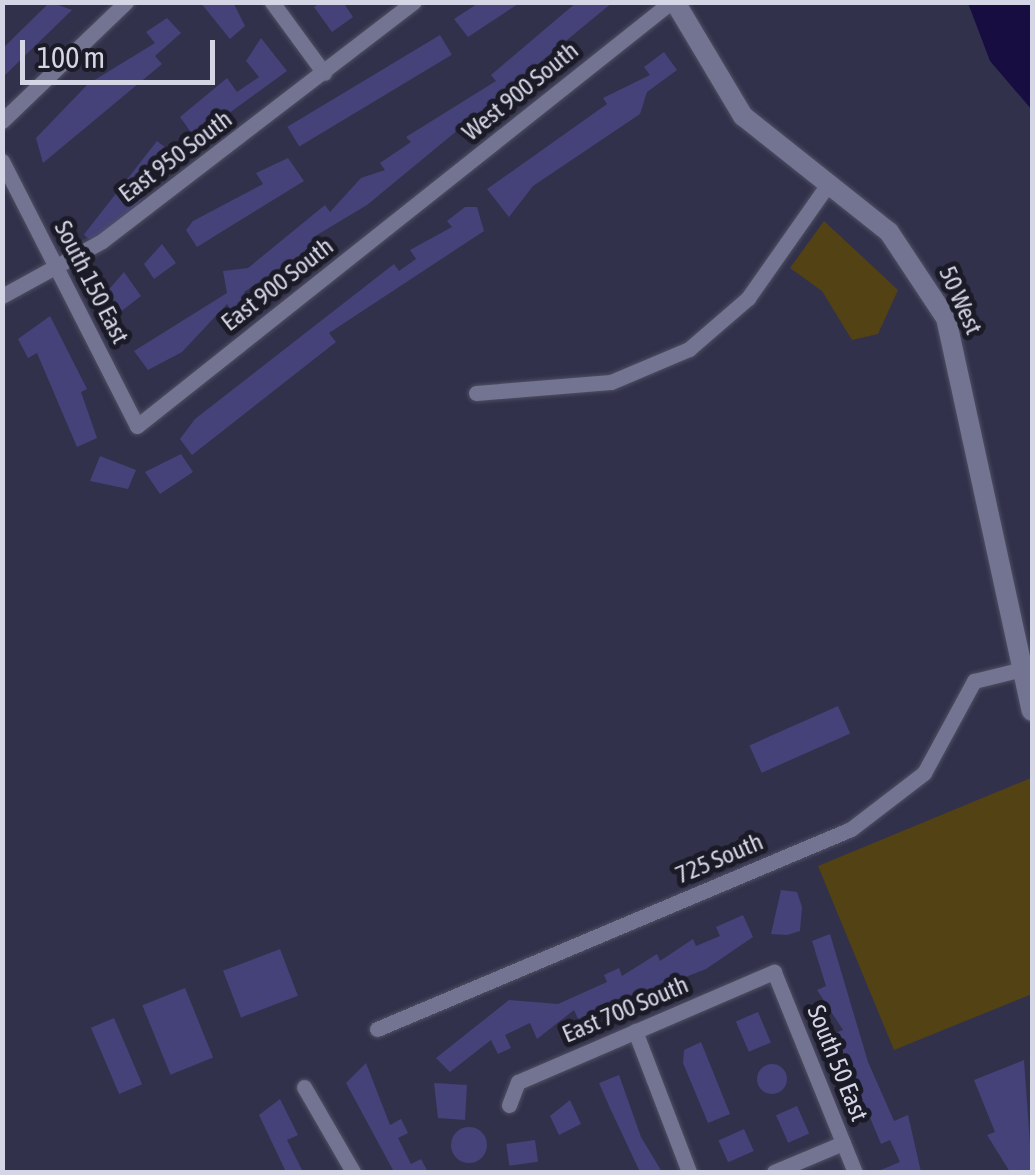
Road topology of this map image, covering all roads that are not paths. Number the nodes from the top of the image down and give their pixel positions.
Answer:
1 (126, 2) edge
2 (272, 2) edge
3 (414, 2) edge
4 (673, 2) edge
5 (324, 74) junction
6 (2, 120) edge
7 (2, 161) edge
8 (447, 181) joint
9 (828, 184) junction
10 (56, 268) junction
11 (2, 296) edge
12 (476, 392) dead end
13 (137, 426) joint
14 (1023, 668) junction
15 (1032, 711) edge
16 (774, 972) joint
17 (377, 1029) dead end
18 (634, 1031) junction
19 (304, 1087) dead end
20 (509, 1104) dead end
21 (843, 1143) junction
22 (354, 1172) edge
23 (689, 1172) edge
24 (774, 1172) edge
25 (855, 1172) edge

1 - 6 street
2 - 5 street
3 - 5 street, East 950 South
4 - 8 street, West 900 South
4 - 9 street, 50 West
5 - 10 street, East 950 South
7 - 10 street, South 150 East
8 - 13 street, East 900 South
9 - 12 street
9 - 14 street, 50 West
10 - 11 street, East 950 South
10 - 13 street, South 150 East
14 - 15 street, 50 West
14 - 17 street, 725 South
16 - 18 street, East 700 South
16 - 21 street, South 50 East
18 - 20 street, East 700 South
18 - 23 street
19 - 22 street
21 - 24 street
21 - 25 street, South 50 East

